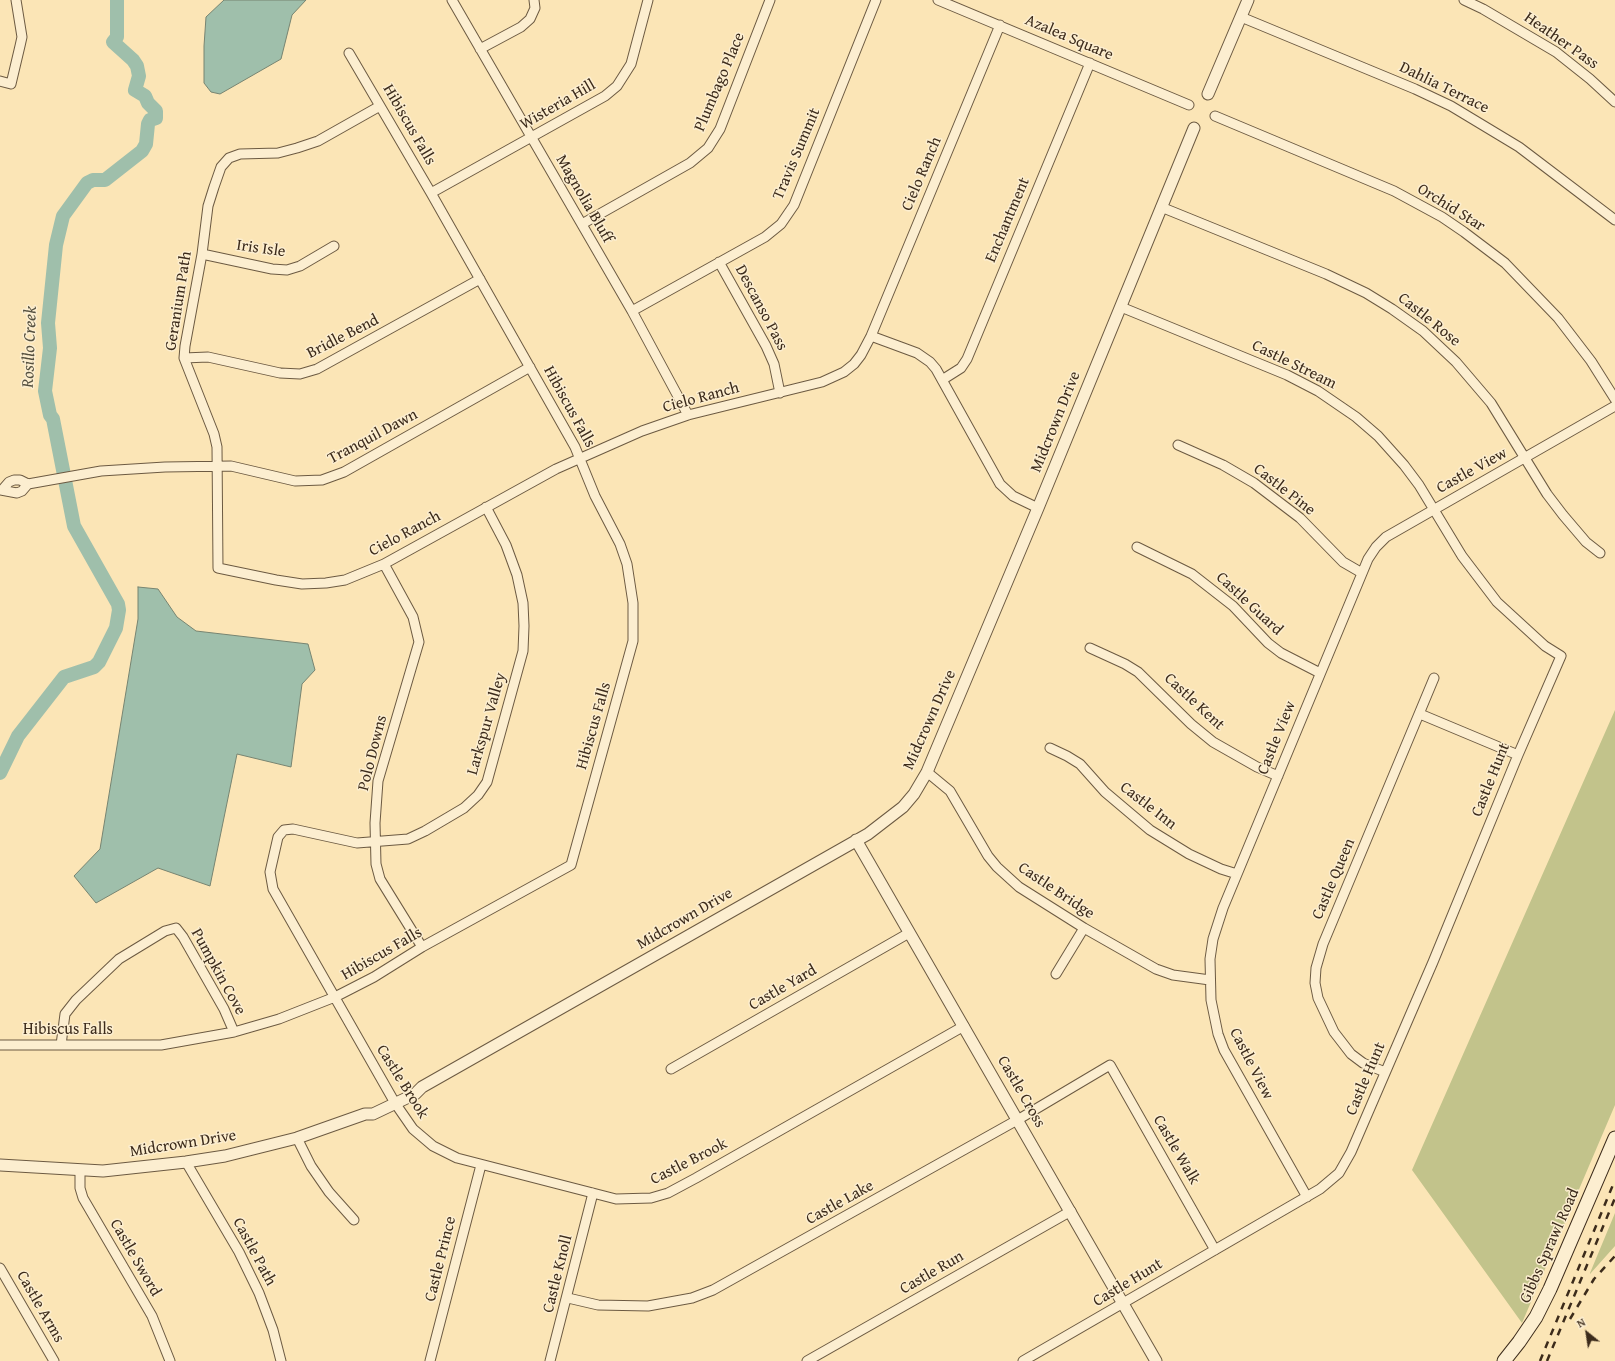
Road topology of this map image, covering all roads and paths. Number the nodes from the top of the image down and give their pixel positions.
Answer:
1 (16, 0) edge
2 (452, 0) edge
3 (534, 0) edge
4 (648, 0) edge
5 (770, 0) edge
6 (876, 0) edge
7 (938, 0) edge
8 (1248, 0) edge
9 (1464, 0) edge
10 (1488, 0) edge
11 (1483, 9) junction
12 (1241, 17) junction
13 (1000, 25) junction
14 (480, 49) junction
15 (349, 53) dead end
16 (1090, 63) junction
17 (0, 82) edge
18 (1208, 94) dead end
19 (1615, 102) edge
20 (380, 106) junction
21 (1189, 106) dead end
22 (1215, 116) dead end
23 (1194, 128) dead end
24 (531, 137) junction
25 (431, 193) junction
26 (1161, 207) junction
27 (1615, 220) edge
28 (582, 224) junction
29 (334, 246) dead end
30 (202, 254) junction
31 (719, 262) junction
32 (480, 279) junction
33 (1121, 307) junction
34 (632, 311) junction
35 (871, 336) junction
36 (184, 358) junction
37 (530, 367) junction
38 (942, 380) junction
39 (780, 393) junction
40 (1615, 399) edge
41 (1615, 406) edge
42 (688, 415) junction
43 (1178, 445) dead end
44 (580, 458) junction
45 (1526, 459) junction
46 (217, 466) junction
47 (28, 484) junction
48 (2, 490) edge
49 (486, 507) junction
50 (1038, 508) junction
51 (1435, 510) junction
52 (1137, 547) dead end
53 (1600, 553) dead end
54 (384, 564) junction
55 (218, 568) joint
56 (1362, 573) junction
57 (1090, 648) dead end
58 (1561, 656) joint
59 (1320, 673) junction
60 (1434, 678) dead end
61 (1420, 714) junction
62 (1050, 748) dead end
63 (1518, 755) junction
64 (927, 772) junction
65 (1278, 776) junction
66 (284, 830) joint
67 (856, 840) junction
68 (375, 841) junction
69 (1237, 874) junction
70 (1084, 928) junction
71 (909, 933) junction
72 (422, 948) junction
73 (1056, 974) dead end
74 (1210, 980) junction
75 (335, 997) junction
76 (964, 1026) junction
77 (234, 1032) junction
78 (0, 1045) edge
79 (61, 1045) junction
80 (1110, 1065) joint
81 (671, 1068) dead end
82 (1385, 1072) junction
83 (394, 1101) junction
84 (1018, 1119) junction
85 (297, 1138) junction
86 (1615, 1138) edge
87 (186, 1162) junction
88 (0, 1165) edge
89 (481, 1165) junction
90 (80, 1170) junction
91 (593, 1193) junction
92 (1307, 1197) junction
93 (1071, 1211) junction
94 (354, 1220) dead end
95 (1215, 1250) junction
96 (0, 1268) edge
97 (568, 1298) junction
98 (1123, 1304) junction
99 (54, 1361) edge
100 (170, 1361) edge
101 (281, 1361) edge
102 (430, 1361) edge
103 (550, 1361) edge
104 (807, 1361) edge
105 (1023, 1361) edge
106 (1156, 1361) edge
107 (1504, 1361) edge

1 - 17 street
2 - 14 street, Magnolia Bluff
3 - 14 street
4 - 24 street, Wisteria Hill
5 - 28 street, Plumbago Place
6 - 31 street, Travis Summit
7 - 13 street, Azalea Square
8 - 12 street
9 - 11 street, Heather Pass
10 - 11 street
11 - 19 street, Heather Pass
12 - 18 street
12 - 27 street, Dahlia Terrace
13 - 16 street, Azalea Square
13 - 35 street, Cielo Ranch
14 - 24 street, Magnolia Bluff
15 - 20 street, Hibiscus Falls
16 - 21 street, Azalea Square
16 - 38 street, Enchantment
20 - 25 street, Hibiscus Falls
20 - 30 street, Geranium Path
22 - 40 street, Orchid Star
23 - 26 street, Midcrown Drive
24 - 25 street, Wisteria Hill
24 - 28 street, Magnolia Bluff
25 - 32 street, Hibiscus Falls
26 - 33 street, Midcrown Drive
26 - 45 street, Castle Rose
28 - 34 street, Magnolia Bluff
29 - 30 street, Iris Isle
30 - 36 street, Geranium Path
31 - 34 street, Travis Summit
31 - 39 street, Descanso Pass
32 - 36 street, Bridle Bend
32 - 37 street, Hibiscus Falls
33 - 50 street, Midcrown Drive
33 - 51 street, Castle Stream
34 - 42 street, Magnolia Bluff
35 - 38 street
35 - 39 street, Cielo Ranch
36 - 46 street, Geranium Path
37 - 44 street, Hibiscus Falls
37 - 46 street, Tranquil Dawn
38 - 50 street
39 - 42 street, Cielo Ranch
41 - 45 street, Castle View
42 - 44 street, Cielo Ranch
43 - 56 street, Castle Pine
44 - 49 street, Cielo Ranch
44 - 72 street, Hibiscus Falls
45 - 51 street, Castle View
45 - 53 street, Castle Rose
46 - 47 street, Tranquil Dawn
46 - 55 street, Geranium Path
47 - 48 street, Tranquil Dawn
47 - 48 street, Tranquil Dawn
49 - 54 street, Cielo Ranch
49 - 68 street, Larkspur Valley
50 - 64 street, Midcrown Drive
51 - 56 street, Castle View
51 - 58 street, Castle Stream
52 - 59 street, Castle Guard
54 - 55 street, Cielo Ranch
54 - 68 street, Polo Downs
56 - 59 street, Castle View
57 - 65 street, Castle Kent
58 - 63 street, Castle Hunt
59 - 65 street, Castle View
60 - 61 street, Castle Queen
61 - 63 street
61 - 82 street, Castle Queen
62 - 69 street, Castle Inn
63 - 82 street, Castle Hunt
64 - 67 street, Midcrown Drive
64 - 70 street, Castle Bridge
65 - 69 street, Castle View
66 - 68 street, Larkspur Valley
66 - 75 street, Castle Brook
67 - 71 street, Castle Cross
67 - 83 street, Midcrown Drive
68 - 72 street, Polo Downs
69 - 74 street, Castle View
70 - 73 street
70 - 74 street, Castle Bridge
71 - 76 street, Castle Cross
71 - 81 street, Castle Yard
72 - 75 street, Hibiscus Falls
74 - 92 street, Castle View
75 - 77 street, Hibiscus Falls
75 - 83 street, Castle Brook
76 - 84 street, Castle Cross
76 - 91 street, Castle Brook
77 - 79 street, Hibiscus Falls
77 - 79 street, Pumpkin Cove
78 - 79 street, Hibiscus Falls
80 - 84 street, Castle Lake
80 - 95 street, Castle Walk
82 - 92 street, Castle Hunt
83 - 85 street, Midcrown Drive
83 - 89 street, Castle Brook
84 - 93 street, Castle Cross
84 - 97 street, Castle Lake
85 - 87 street, Midcrown Drive
85 - 94 street
86 - 107 main road, Gibbs Sprawl Road
87 - 90 street, Midcrown Drive
87 - 101 street, Castle Path
88 - 90 street, Midcrown Drive
89 - 91 street, Castle Brook
89 - 102 street, Castle Prince
90 - 100 street, Castle Sword
91 - 97 street, Castle Knoll
92 - 95 street, Castle Hunt
93 - 98 street, Castle Cross
93 - 104 street, Castle Run
95 - 98 street, Castle Hunt
96 - 99 street, Castle Arms
97 - 103 street, Castle Knoll
98 - 105 street, Castle Hunt
98 - 106 street, Castle Cross

